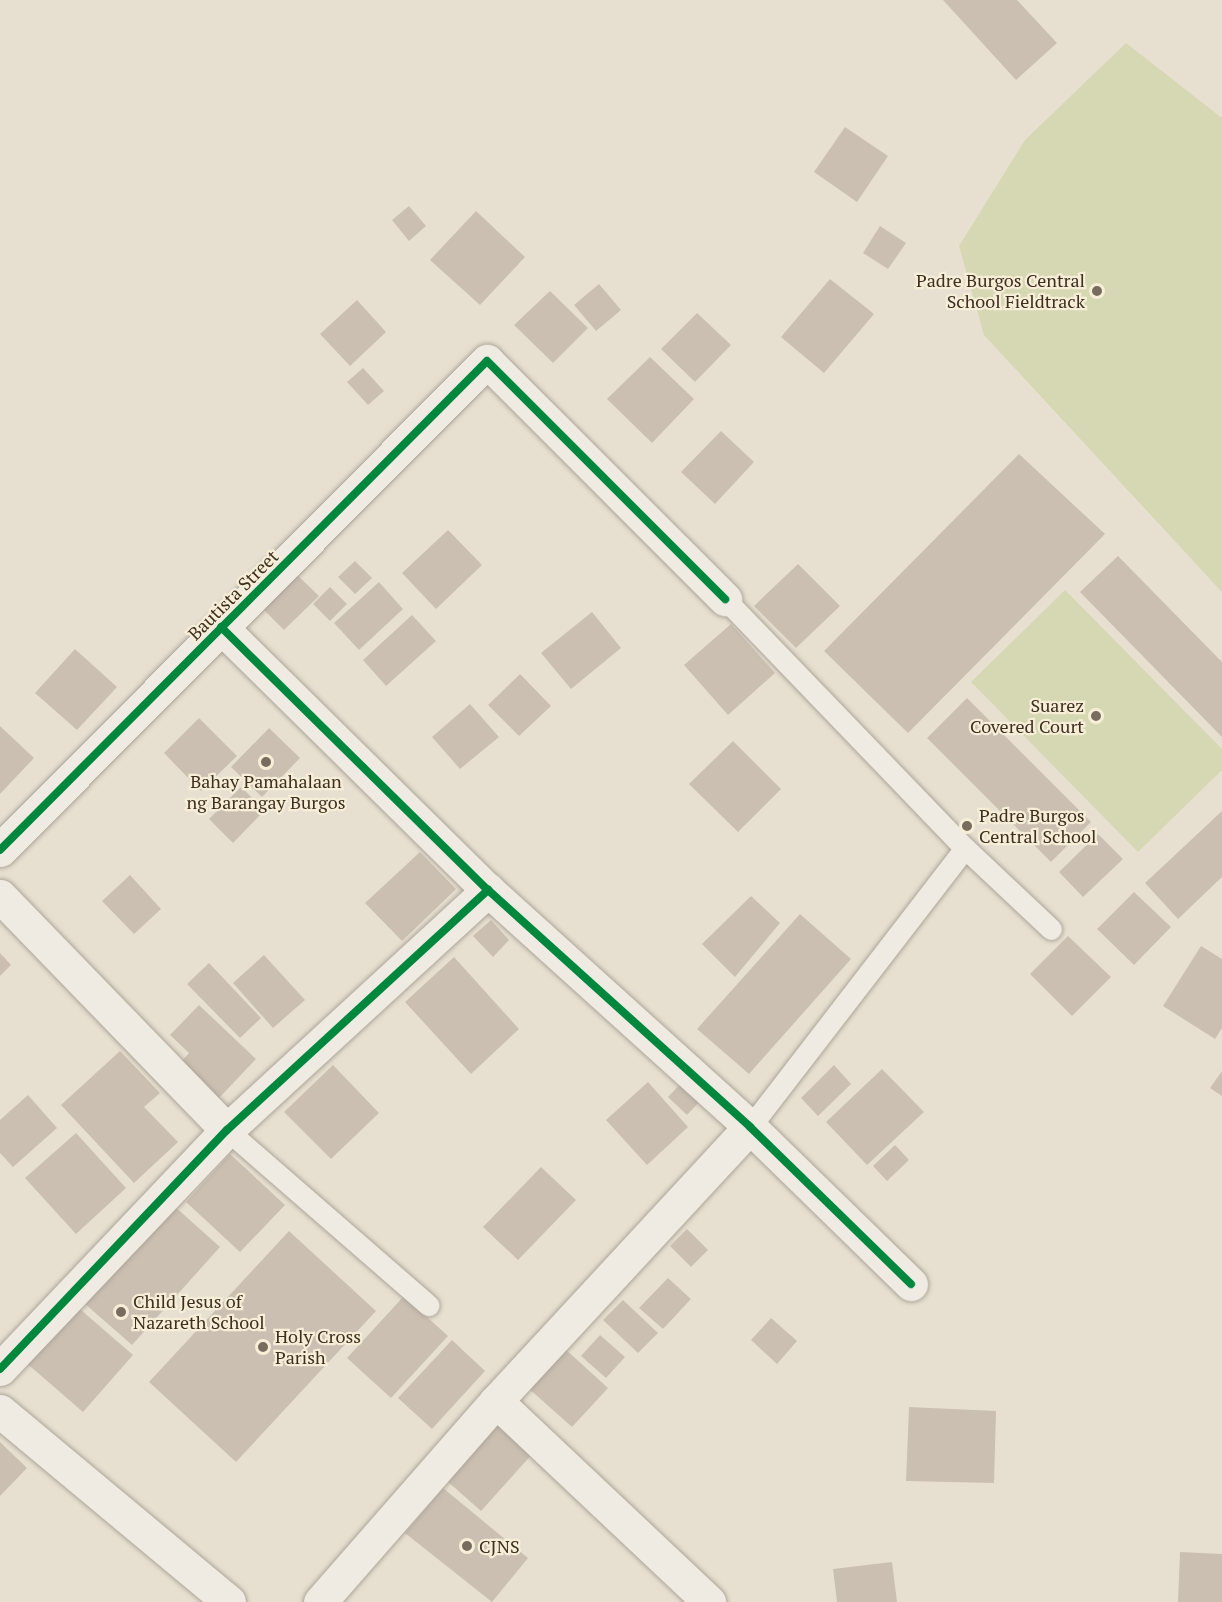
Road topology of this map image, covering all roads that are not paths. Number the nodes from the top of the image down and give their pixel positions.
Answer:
1 (725, 599) joint
2 (221, 627) junction
3 (965, 848) junction
4 (0, 850) edge
5 (488, 890) junction
6 (0, 896) edge
7 (1052, 928) dead end
8 (750, 1127) junction
9 (227, 1130) junction
10 (911, 1284) dead end
11 (428, 1305) dead end
12 (0, 1369) edge
13 (496, 1401) junction
14 (0, 1411) edge
15 (229, 1602) edge
16 (320, 1602) edge
17 (709, 1602) edge

1 - 2 street, Bautista Street
1 - 3 lane
2 - 4 street, Bautista Street
2 - 5 street
3 - 7 lane
3 - 8 lane
5 - 8 street
5 - 9 street
6 - 9 street
8 - 10 street
8 - 13 street
9 - 11 lane
9 - 12 street
13 - 16 street
13 - 17 street
14 - 15 street

